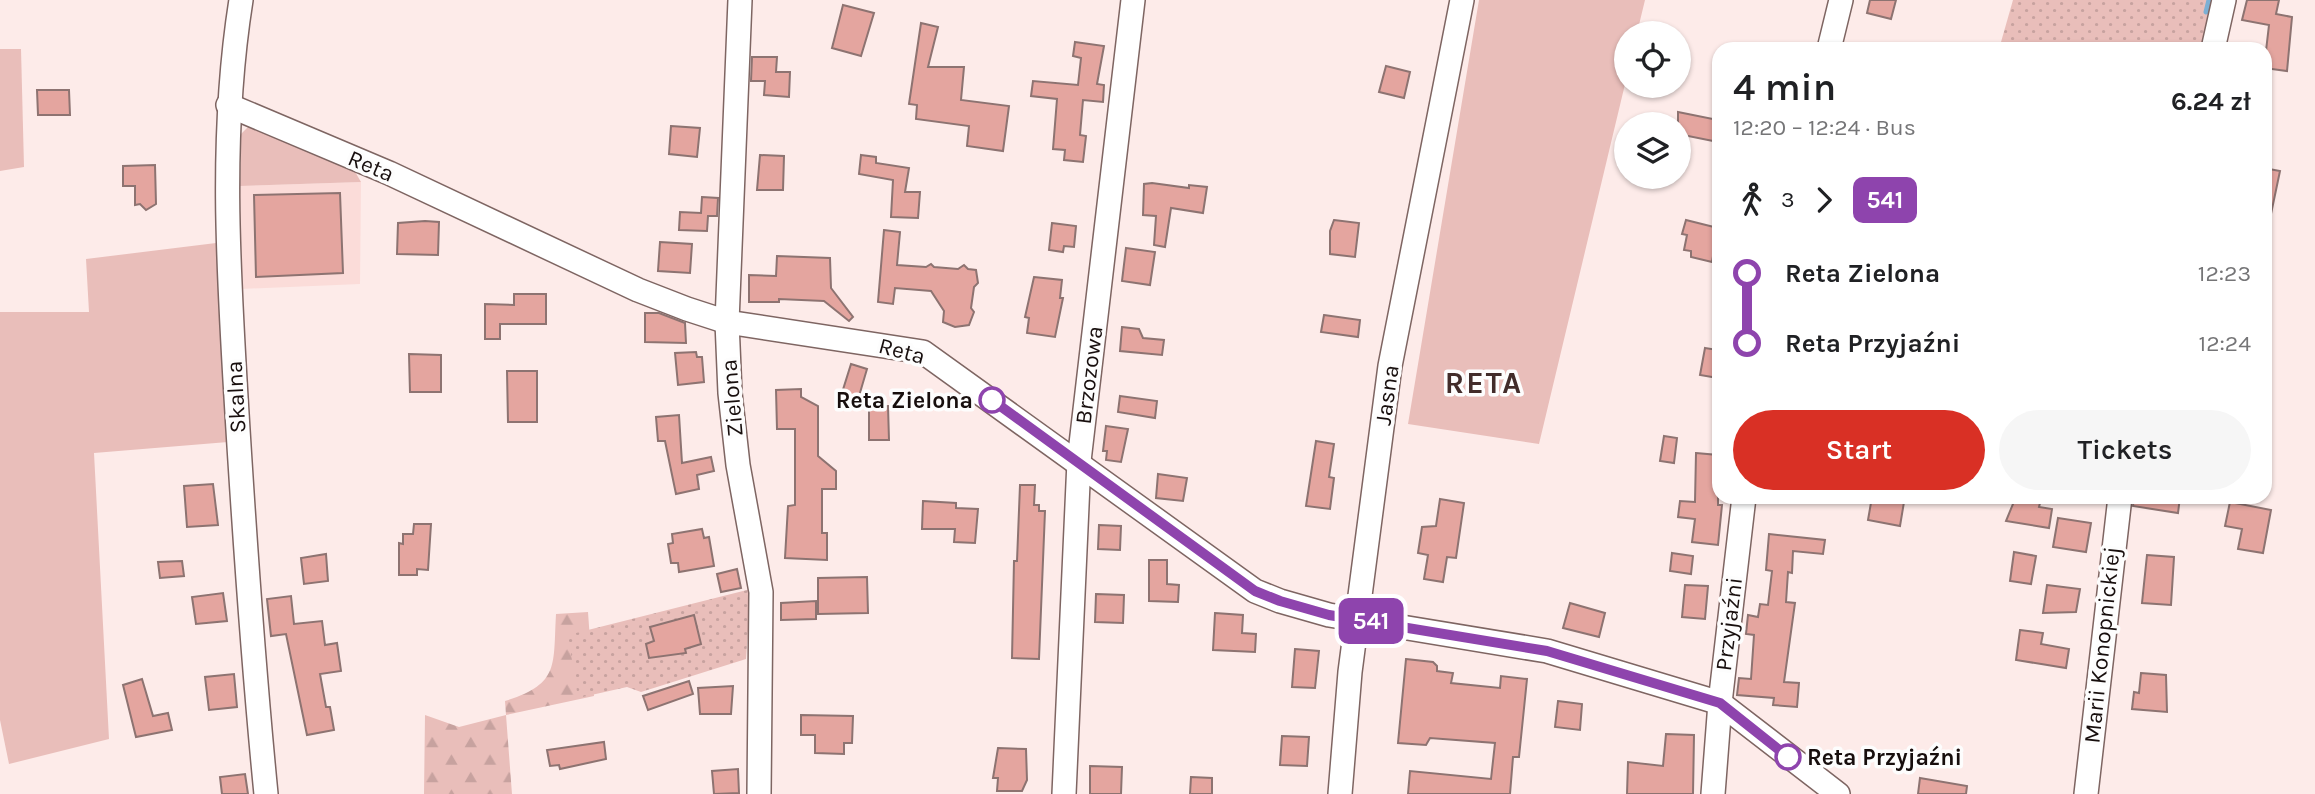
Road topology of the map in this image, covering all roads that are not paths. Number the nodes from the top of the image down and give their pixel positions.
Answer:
1 (241, 0) edge
2 (740, 0) edge
3 (1133, 0) edge
4 (1462, 0) edge
5 (1841, 0) edge
6 (2224, 0) edge
7 (1831, 42) edge
8 (2215, 42) edge
9 (228, 106) junction
10 (727, 322) junction
11 (1079, 461) junction
12 (1743, 504) edge
13 (2119, 504) edge
14 (1357, 620) junction
15 (1720, 703) junction
16 (266, 794) edge
17 (759, 794) edge
18 (1064, 794) edge
19 (1340, 794) edge
20 (1713, 794) edge
21 (1838, 794) edge
22 (2086, 794) edge

1 - 9 street, Skalna
2 - 10 street, Zielona
3 - 11 street, Brzozowa
4 - 14 street, Jasna
5 - 7 street
6 - 8 street
9 - 10 street, Reta
9 - 16 street, Skalna
10 - 11 street, Reta
10 - 17 street, Zielona
11 - 14 street, Reta
11 - 18 street, Brzozowa
12 - 15 street, Przyjaźni
13 - 22 street, Marii Konopnickiej
14 - 15 street, Reta
14 - 19 street, Jasna
15 - 20 street, Przyjaźni
15 - 21 street, Reta

